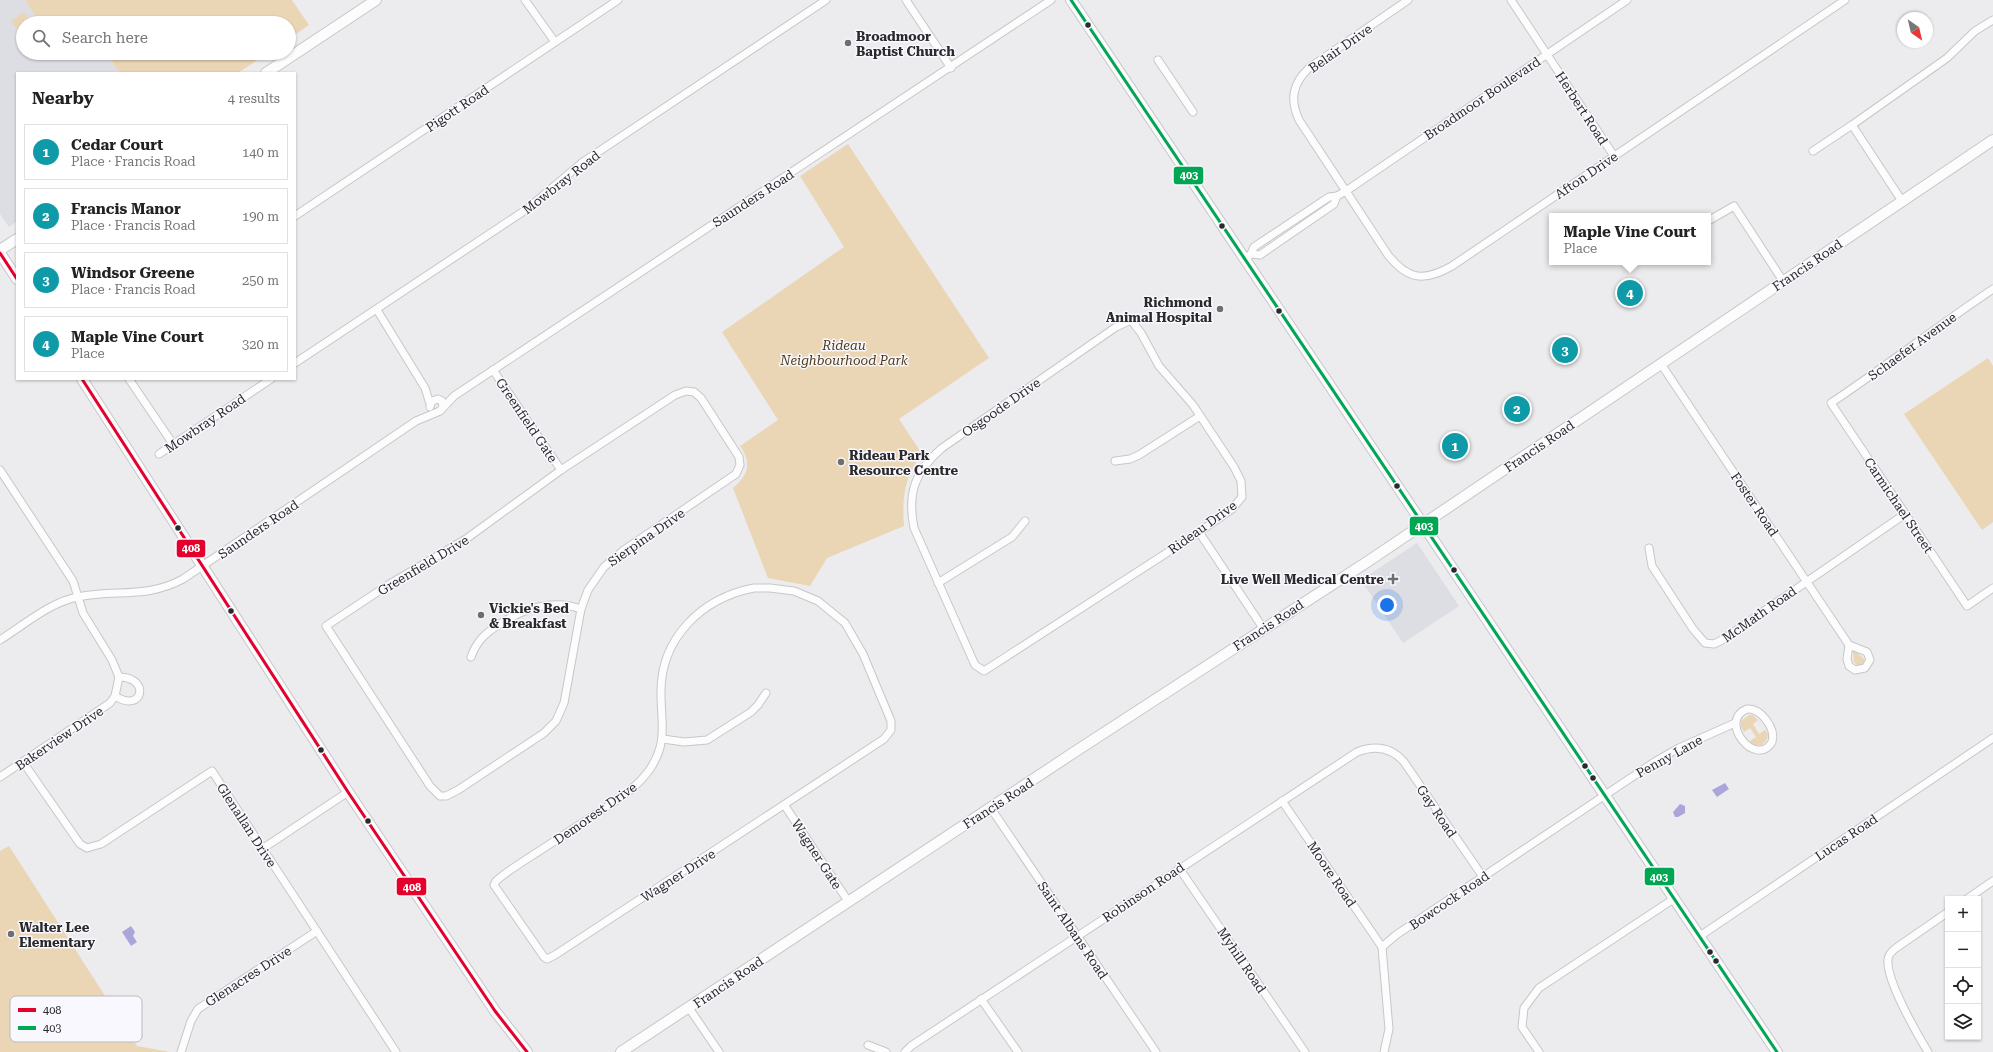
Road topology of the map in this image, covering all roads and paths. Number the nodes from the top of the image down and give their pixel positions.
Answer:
1 (376, 0) edge
2 (525, 0) edge
3 (618, 0) edge
4 (826, 0) edge
5 (906, 0) edge
6 (1051, 0) edge
7 (1070, 0) edge
8 (1408, 0) edge
9 (1511, 0) edge
10 (1628, 0) edge
11 (1845, 0) edge
12 (1993, 20) edge
13 (555, 42) junction
14 (296, 53) edge
15 (1547, 54) junction
16 (286, 60) edge
17 (1158, 60) dead end
18 (951, 68) junction
19 (268, 72) edge
20 (1193, 112) dead end
21 (1852, 125) junction
22 (1993, 140) edge
23 (1814, 151) dead end
24 (1614, 156) junction
25 (1346, 191) junction
26 (1902, 201) junction
27 (296, 215) edge
28 (1711, 219) edge
29 (16, 240) edge
30 (0, 250) edge
31 (0, 253) edge
32 (1248, 256) junction
33 (16, 277) edge
34 (1783, 280) junction
35 (1993, 289) edge
36 (377, 310) junction
37 (1131, 320) joint
38 (296, 362) edge
39 (1661, 364) junction
40 (493, 370) junction
41 (83, 380) edge
42 (129, 380) edge
43 (269, 380) edge
44 (425, 388) junction
45 (690, 391) joint
46 (454, 396) junction
47 (439, 399) junction
48 (1831, 403) joint
49 (430, 405) junction
50 (441, 410) junction
51 (1200, 416) junction
52 (416, 421) junction
53 (173, 444) junction
54 (159, 454) dead end
55 (1115, 461) dead end
56 (0, 470) edge
57 (561, 470) junction
58 (1905, 514) junction
59 (1025, 521) dead end
60 (1423, 524) junction
61 (1199, 532) junction
62 (1649, 548) dead end
63 (203, 566) junction
64 (1807, 581) junction
65 (938, 583) junction
66 (1993, 588) edge
67 (79, 596) junction
68 (580, 609) junction
69 (1263, 628) junction
70 (0, 640) edge
71 (1849, 645) dead end
72 (471, 657) dead end
73 (984, 671) joint
74 (119, 677) junction
75 (766, 693) dead end
76 (115, 696) junction
77 (1735, 723) junction
78 (891, 730) joint
79 (1993, 738) edge
80 (662, 739) junction
81 (1388, 750) joint
82 (24, 762) junction
83 (0, 777) edge
84 (348, 792) junction
85 (440, 796) joint
86 (1606, 796) junction
87 (1282, 801) junction
88 (785, 806) junction
89 (990, 808) junction
90 (262, 848) junction
91 (1179, 868) junction
92 (501, 876) joint
93 (1482, 877) junction
94 (1993, 882) edge
95 (1972, 896) edge
96 (1674, 898) junction
97 (848, 902) junction
98 (1945, 914) edge
99 (317, 931) junction
100 (1077, 936) junction
101 (1700, 936) junction
102 (1382, 947) junction
103 (981, 999) junction
104 (689, 1008) junction
105 (868, 1045) dead end
106 (181, 1052) edge
107 (396, 1052) edge
108 (527, 1052) edge
109 (621, 1052) edge
110 (719, 1052) edge
111 (886, 1052) edge
112 (905, 1052) edge
113 (1018, 1052) edge
114 (1156, 1052) edge
115 (1305, 1052) edge
116 (1384, 1052) edge
117 (1539, 1052) edge
118 (1778, 1052) edge
119 (1928, 1052) edge

1 - 14 street
2 - 13 street
3 - 13 street, Pigott Road
4 - 36 street, Mowbray Road
5 - 18 street
6 - 18 street, Saunders Road
7 - 32 street
8 - 25 street, Belair Drive
9 - 15 street, Herbert Road
10 - 15 street, Broadmoor Boulevard
11 - 24 street, Afton Drive
12 - 21 street
13 - 27 street, Pigott Road
15 - 24 street, Herbert Road
15 - 25 street, Broadmoor Boulevard
16 - 19 street
17 - 20 street
18 - 40 street, Saunders Road
21 - 23 street
21 - 26 street
22 - 26 street, Francis Road
24 - 25 street, Afton Drive
25 - 32 street, Broadmoor Boulevard
26 - 34 street, Francis Road
28 - 34 street
29 - 30 street
31 - 33 street
32 - 60 street
34 - 39 street, Francis Road
35 - 48 street, Schaefer Avenue
36 - 38 street, Mowbray Road
36 - 44 street
37 - 51 street, Rideau Drive
37 - 65 street, Osgoode Drive
39 - 60 street, Francis Road
39 - 64 street, Foster Road
40 - 46 street, Saunders Road
40 - 57 street, Greenfield Gate
41 - 63 street
42 - 53 street
43 - 53 street, Mowbray Road
44 - 47 street
44 - 49 street
45 - 57 street, Greenfield Drive
45 - 68 street, Sierpina Drive
46 - 47 street, Saunders Road
46 - 50 street, Saunders Road
47 - 49 street
47 - 50 street
48 - 58 street, Carmichael Street
49 - 50 street
49 - 52 street, Saunders Road
50 - 52 street, Saunders Road
51 - 55 street
51 - 61 street, Rideau Drive
52 - 63 street, Saunders Road
53 - 54 street, Mowbray Road
56 - 67 street
57 - 85 street, Greenfield Drive
58 - 64 street, McMath Road
58 - 66 street, Carmichael Street
59 - 65 street
60 - 69 street, Francis Road
60 - 86 street
61 - 69 street
61 - 73 street, Rideau Drive
62 - 64 street, McMath Road
63 - 67 street, Saunders Road
63 - 84 street
64 - 71 street, Foster Road
65 - 73 street, Osgoode Drive
67 - 70 street, Saunders Road
67 - 74 street
68 - 72 street
68 - 85 street, Sierpina Drive
69 - 89 street, Francis Road
74 - 76 street, Bakerview Drive
74 - 76 street, Bakerview Drive
75 - 80 street
76 - 82 street, Bakerview Drive
77 - 77 street, Penny Lane
77 - 86 street, Penny Lane
78 - 80 street, Demorest Drive
78 - 88 street, Wagner Drive
79 - 101 street, Lucas Road
80 - 92 street, Demorest Drive
81 - 87 street, Robinson Road
81 - 93 street, Gay Road
82 - 83 street, Bakerview Drive
82 - 90 street, Glenallan Drive
84 - 90 street
84 - 108 street
86 - 93 street, Bowcock Road
86 - 96 street
87 - 91 street, Robinson Road
87 - 102 street, Moore Road
88 - 92 street, Wagner Drive
88 - 97 street, Wagner Gate
89 - 97 street, Francis Road
89 - 100 street, Saint Albans Road
90 - 99 street, Glenallan Drive
91 - 100 street, Robinson Road
91 - 115 street, Myhill Road
93 - 102 street, Bowcock Road
94 - 95 street
96 - 101 street
96 - 117 street
97 - 104 street, Francis Road
98 - 119 street
99 - 106 street, Glenacres Drive
99 - 107 street, Glenallan Drive
100 - 103 street, Robinson Road
100 - 114 street, Saint Albans Road
101 - 118 street
102 - 116 street
103 - 112 street, Robinson Road
103 - 113 street
104 - 109 street, Francis Road
104 - 110 street
105 - 111 street

